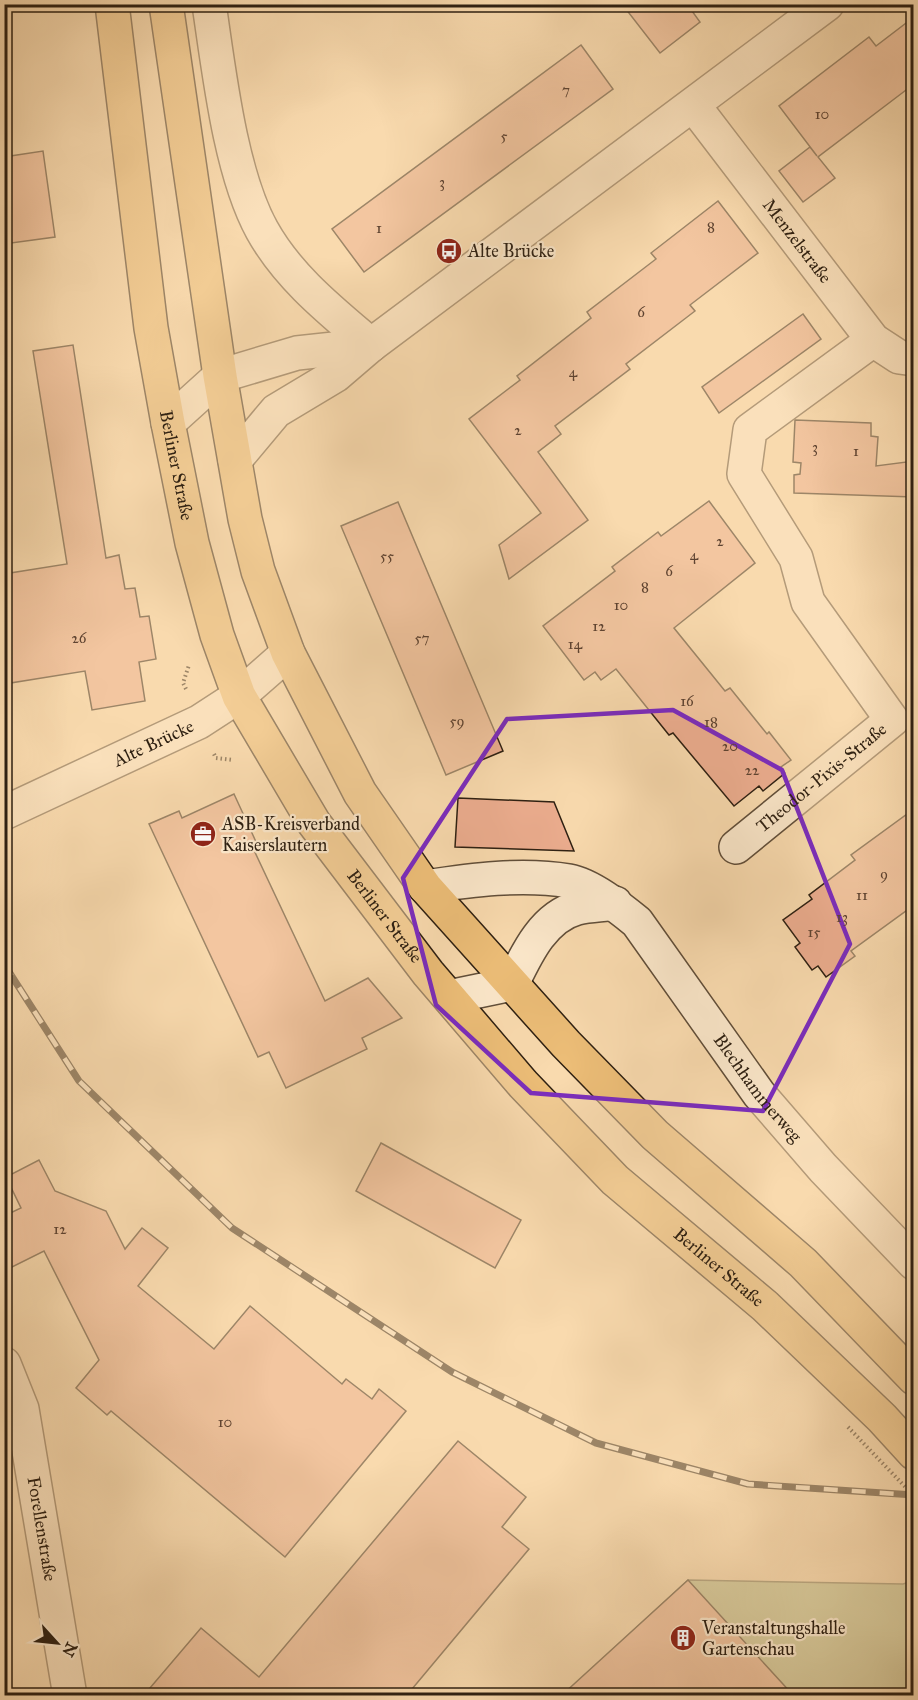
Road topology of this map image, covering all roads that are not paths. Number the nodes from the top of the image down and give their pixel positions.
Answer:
1 (111, 4) edge
2 (166, 4) edge
3 (209, 4) edge
4 (827, 4) edge
5 (694, 106) junction
6 (873, 340) junction
7 (371, 345) junction
8 (914, 359) edge
9 (220, 376) junction
10 (168, 423) junction
11 (235, 460) junction
12 (288, 653) junction
13 (239, 696) junction
14 (11, 810) edge
15 (736, 847) dead end
16 (425, 887) junction
17 (615, 903) junction
18 (512, 984) junction
19 (449, 997) junction
20 (914, 1263) edge
21 (4, 1364) edge
22 (914, 1378) edge
23 (914, 1453) edge
24 (69, 1695) edge

1 - 10 main road, Berliner Straße
2 - 9 main road
3 - 7 street
4 - 5 street
5 - 6 street, Menzelstraße
5 - 7 street
6 - 8 street, Menzelstraße
6 - 15 street, Theodor-Pixis-Straße
7 - 9 street
7 - 11 street
9 - 10 street
9 - 11 main road
10 - 13 main road, Berliner Straße
11 - 12 main road
12 - 13 street, Alte Brücke
12 - 16 main road
13 - 14 street, Alte Brücke
13 - 19 main road, Berliner Straße
16 - 17 street, Blechhammerweg
16 - 18 main road
17 - 18 street
17 - 20 street, Blechhammerweg
18 - 19 street
18 - 22 main road
19 - 23 main road, Berliner Straße
21 - 24 street, Forellenstraße

